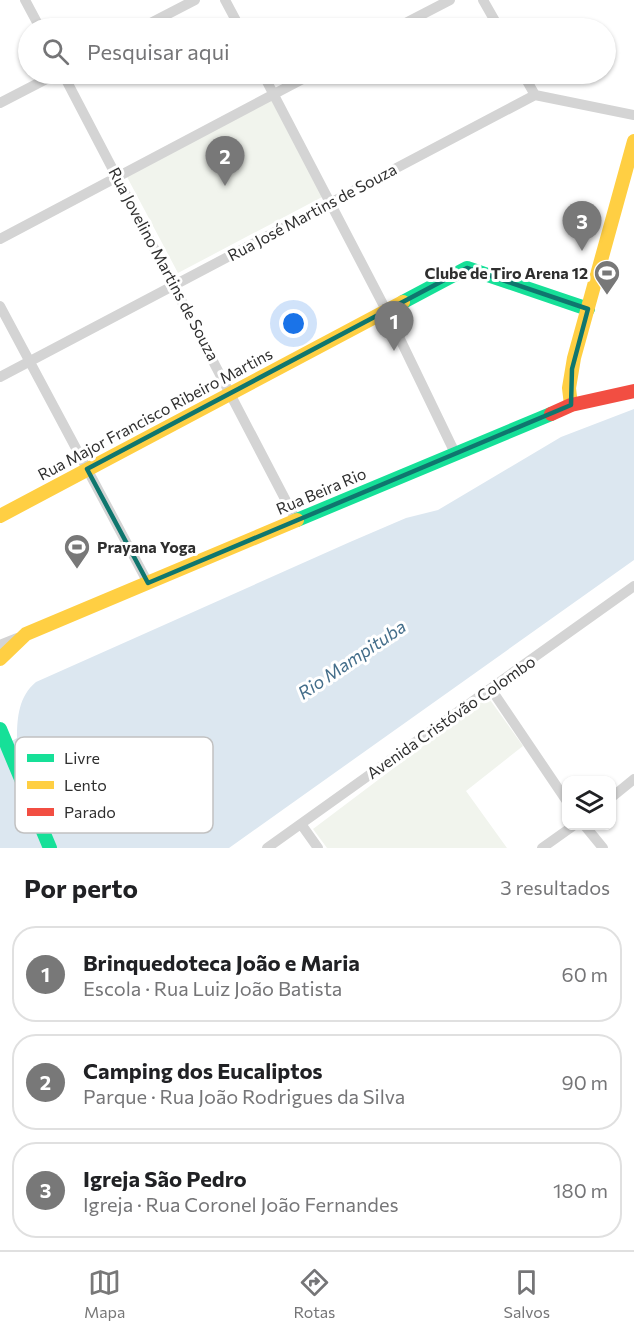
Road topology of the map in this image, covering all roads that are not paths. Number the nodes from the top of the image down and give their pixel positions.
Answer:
1 (25, 0) edge
2 (195, 0) edge
3 (225, 0) edge
4 (450, 0) edge
5 (483, 0) edge
6 (35, 18) edge
7 (160, 18) edge
8 (235, 18) edge
9 (415, 18) edge
10 (493, 18) edge
11 (37, 84) edge
12 (68, 84) edge
13 (268, 84) edge
14 (292, 84) edge
15 (529, 84) edge
16 (273, 94) junction
17 (535, 95) junction
18 (0, 103) edge
19 (634, 115) edge
20 (634, 141) edge
21 (118, 176) junction
22 (330, 202) junction
23 (0, 239) edge
24 (175, 284) junction
25 (0, 306) edge
26 (588, 309) junction
27 (386, 310) junction
28 (30, 361) junction
29 (0, 377) edge
30 (634, 391) edge
31 (231, 392) junction
32 (571, 405) junction
33 (455, 453) junction
34 (87, 469) junction
35 (0, 516) edge
36 (296, 520) junction
37 (148, 583) junction
38 (634, 586) edge
39 (26, 634) junction
40 (0, 645) edge
41 (0, 659) edge
42 (491, 689) junction
43 (0, 729) edge
44 (2, 740) edge
45 (15, 769) edge
46 (634, 779) edge
47 (562, 793) edge
48 (616, 793) edge
49 (301, 824) junction
50 (566, 830) edge
51 (589, 830) edge
52 (43, 833) edge
53 (50, 848) edge
54 (267, 848) edge
55 (318, 848) edge
56 (542, 848) edge
57 (603, 848) edge

1 - 6 street
2 - 7 street
3 - 8 street
4 - 9 street
5 - 10 street
11 - 18 street
12 - 21 street, Rua Jovelino Martins de Souza
13 - 16 street
14 - 16 street
15 - 17 street
16 - 21 street
16 - 22 street
17 - 19 street
17 - 22 street, Rua José Martins de Souza
20 - 26 main road
21 - 23 street
21 - 24 street, Rua Jovelino Martins de Souza
22 - 24 street, Rua José Martins de Souza
22 - 27 street
24 - 28 street, Rua José Martins de Souza
24 - 31 street, Rua Jovelino Martins de Souza
25 - 28 street
26 - 27 main road, Rua Major Francisco Ribeiro Martins
26 - 32 main road
27 - 31 main road, Rua Major Francisco Ribeiro Martins
27 - 33 street
28 - 29 street, Rua José Martins de Souza
28 - 34 street
30 - 32 main road, Rua Beira Rio
31 - 34 main road, Rua Major Francisco Ribeiro Martins
31 - 36 street, Rua Jovelino Martins de Souza
32 - 33 main road, Rua Beira Rio
33 - 36 main road, Rua Beira Rio
34 - 35 main road, Rua Major Francisco Ribeiro Martins
34 - 37 street
36 - 37 main road, Rua Beira Rio
37 - 39 main road, Rua Beira Rio
38 - 42 street, Avenida Cristóvão Colombo
39 - 40 street, Rua Beira Rio
39 - 41 main road, Rua Beira Rio
42 - 47 street
42 - 49 street, Avenida Cristóvão Colombo
43 - 44 main road
44 - 45 main road
46 - 48 street
49 - 54 street, Avenida Cristóvão Colombo
49 - 55 street
50 - 56 street
51 - 57 street
52 - 53 main road

